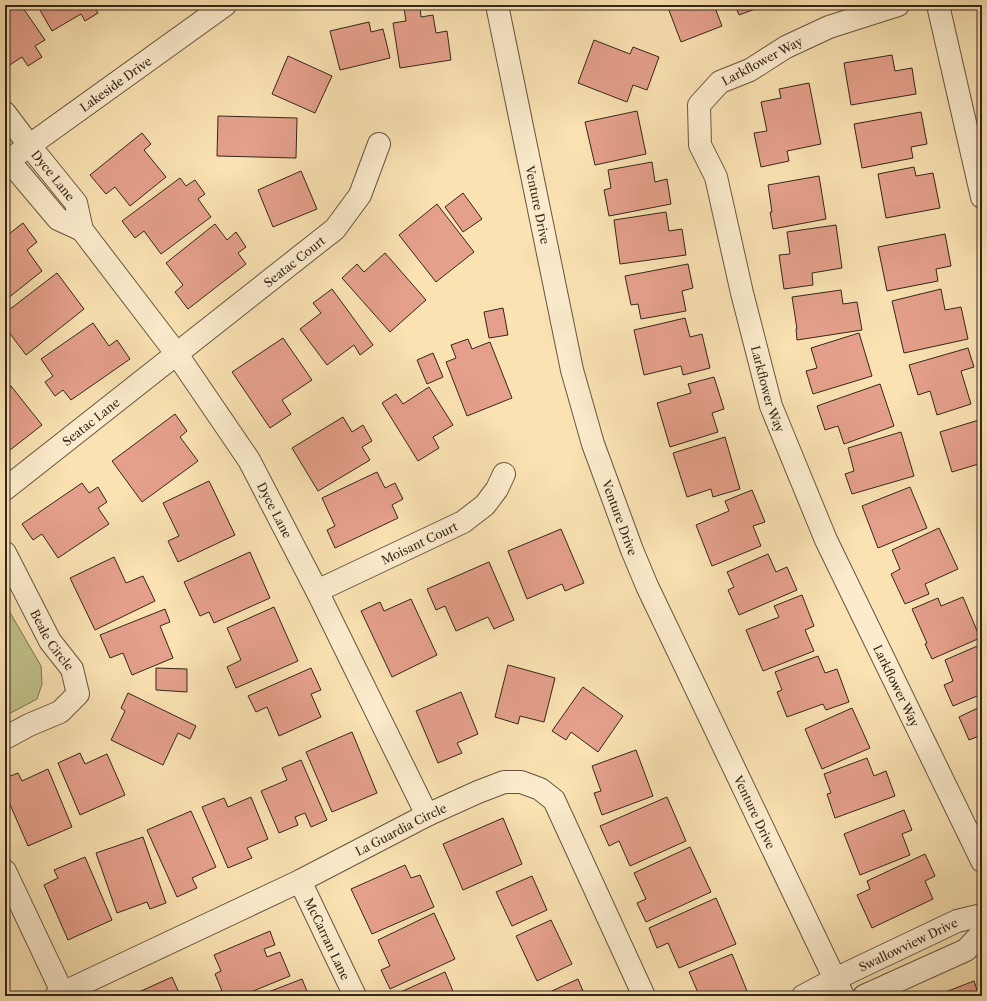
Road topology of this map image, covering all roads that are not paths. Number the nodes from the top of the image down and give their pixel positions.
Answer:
1 (226, 5) edge
2 (497, 5) edge
3 (898, 5) edge
4 (938, 5) edge
5 (5, 113) edge
6 (379, 144) dead end
7 (28, 145) junction
8 (6, 160) edge
9 (982, 197) edge
10 (82, 230) junction
11 (176, 353) junction
12 (504, 474) dead end
13 (5, 489) edge
14 (5, 553) edge
15 (317, 591) junction
16 (5, 738) edge
17 (427, 815) junction
18 (982, 861) edge
19 (5, 871) edge
20 (300, 881) junction
21 (982, 915) edge
22 (982, 933) edge
23 (839, 987) edge
24 (61, 995) edge
25 (355, 996) edge
26 (644, 996) edge
27 (803, 996) edge
28 (864, 996) edge

1 - 7 street, Lakeside Drive
2 - 23 street, Venture Drive
3 - 18 street, Larkflower Way
4 - 9 street
5 - 7 street, Dyce Lane
6 - 11 street, Seatac Court
7 - 8 street, Lakeside Drive
7 - 10 street, Dyce Lane
8 - 10 street, Dyce Lane
10 - 11 street, Dyce Lane
11 - 13 street, Seatac Lane
11 - 15 street, Dyce Lane
12 - 15 street, Moisant Court
14 - 16 street, Beale Circle
15 - 17 street, Dyce Lane
17 - 20 street, La Guardia Circle
17 - 26 street, La Guardia Circle
19 - 24 street
20 - 24 street, La Guardia Circle
20 - 25 street, McCarran Lane
21 - 23 street, Swallowview Drive
22 - 28 street
23 - 27 street, Swallowview Drive

